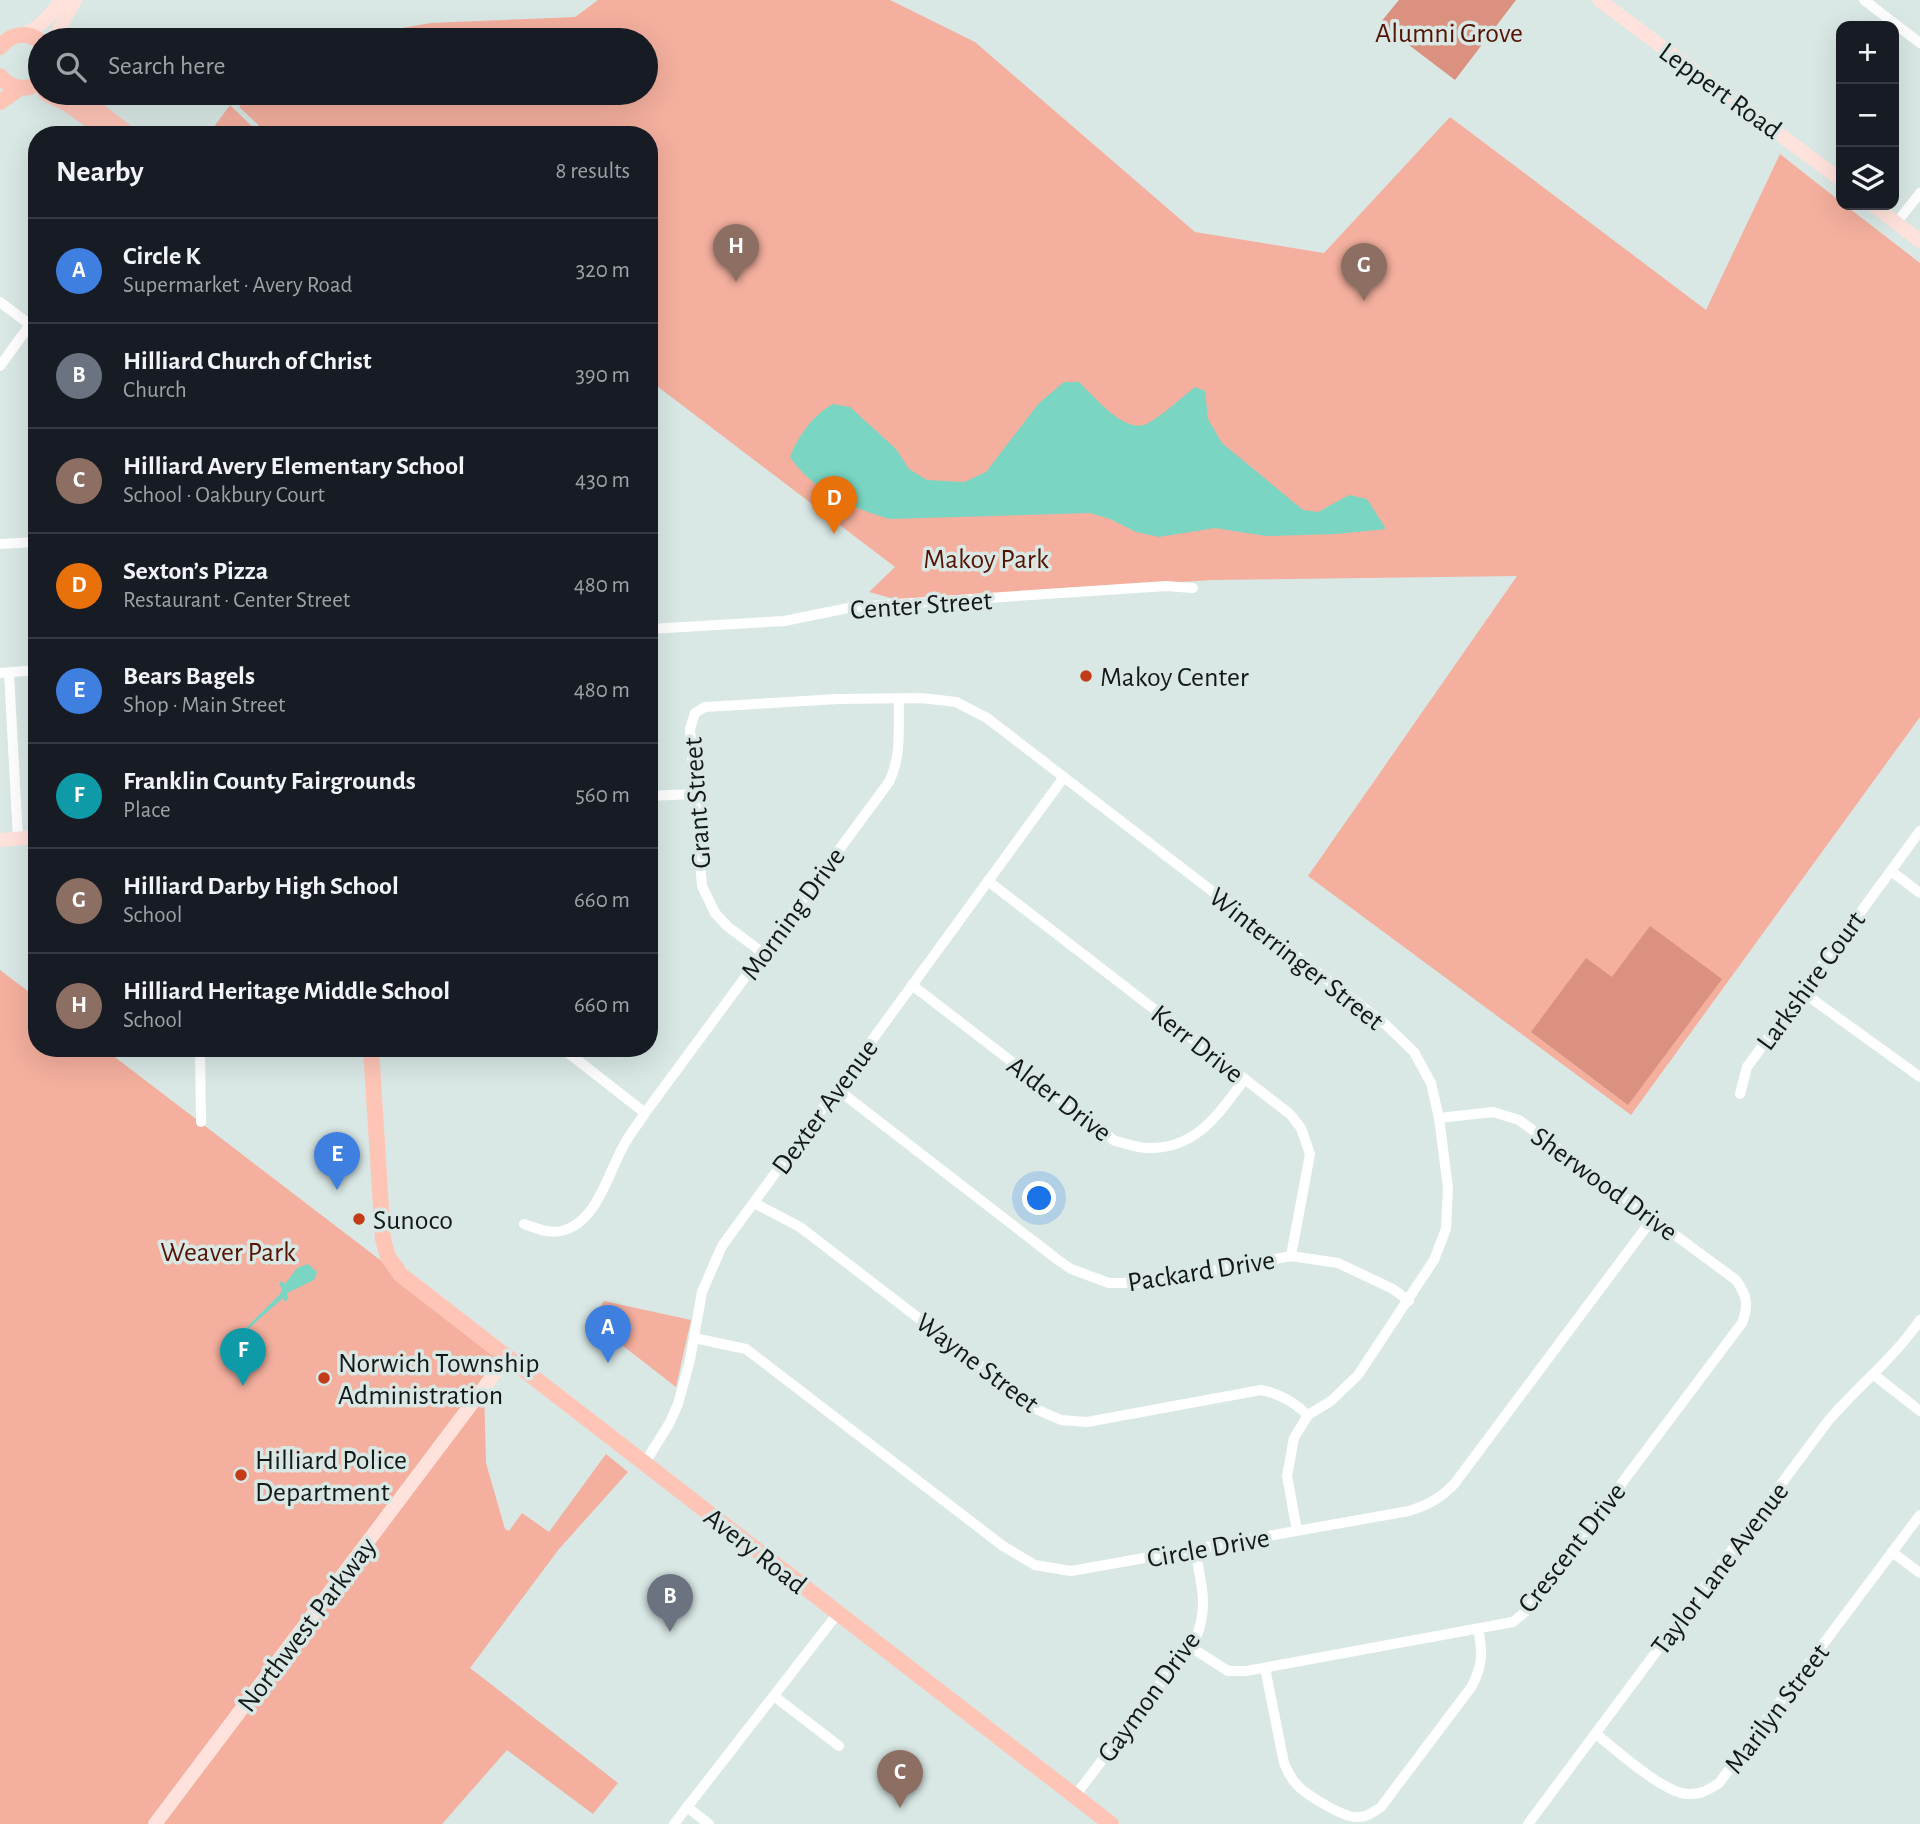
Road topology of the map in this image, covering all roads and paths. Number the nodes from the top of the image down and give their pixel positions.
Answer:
1 (61, 0) edge
2 (75, 0) edge
3 (1599, 0) edge
4 (1864, 0) edge
5 (1876, 4) edge
6 (31, 28) edge
7 (60, 28) edge
8 (21, 34) edge
9 (1920, 43) edge
10 (0, 47) edge
11 (0, 76) edge
12 (28, 87) edge
13 (28, 91) edge
14 (0, 102) edge
15 (67, 105) edge
16 (91, 105) edge
17 (99, 126) edge
18 (118, 126) edge
19 (1836, 176) edge
20 (1920, 192) edge
21 (1879, 210) edge
22 (1896, 223) junction
23 (1920, 241) edge
24 (0, 302) edge
25 (28, 323) edge
26 (28, 333) edge
27 (0, 366) edge
28 (28, 542) edge
29 (0, 544) edge
30 (1193, 588) dead end
31 (658, 628) edge
32 (28, 671) edge
33 (5, 673) edge
34 (899, 699) junction
35 (695, 713) joint
36 (1064, 777) junction
37 (694, 793) junction
38 (658, 795) edge
39 (1920, 831) edge
40 (28, 837) edge
41 (18, 838) junction
42 (0, 840) edge
43 (1891, 871) junction
44 (988, 881) junction
45 (1920, 893) edge
46 (763, 953) junction
47 (912, 985) junction
48 (1801, 991) junction
49 (200, 1057) edge
50 (372, 1057) edge
51 (573, 1057) edge
52 (1920, 1077) edge
53 (1245, 1079) junction
54 (837, 1089) junction
55 (1740, 1094) dead end
56 (645, 1113) junction
57 (1439, 1118) junction
58 (201, 1122) dead end
59 (754, 1203) junction
60 (1653, 1218) junction
61 (524, 1224) dead end
62 (1291, 1256) junction
63 (1409, 1300) junction
64 (1747, 1301) joint
65 (1920, 1320) edge
66 (694, 1339) junction
67 (507, 1357) junction
68 (1873, 1374) junction
69 (1920, 1411) edge
70 (1308, 1415) junction
71 (644, 1464) junction
72 (1920, 1516) edge
73 (1297, 1531) junction
74 (1195, 1549) junction
75 (1892, 1552) junction
76 (1920, 1573) edge
77 (838, 1613) junction
78 (1478, 1629) junction
79 (1189, 1646) junction
80 (1265, 1668) junction
81 (774, 1696) junction
82 (1595, 1734) junction
83 (839, 1746) dead end
84 (1075, 1796) junction
85 (687, 1807) junction
86 (155, 1824) edge
87 (674, 1824) edge
88 (709, 1824) edge
89 (1111, 1824) edge
90 (1528, 1824) edge

1 - 6 street
2 - 7 street
3 - 19 street, Leppert Road
4 - 5 street
5 - 9 street
8 - 10 main road
11 - 12 main road
13 - 14 main road
15 - 17 main road
16 - 18 main road
20 - 22 street
21 - 22 street
22 - 23 street
24 - 25 street
26 - 27 street
28 - 29 street
30 - 31 street, Center Street
32 - 33 street
33 - 41 street
34 - 35 street, Winterringer Street
34 - 36 street, Winterringer Street
34 - 46 street, Morning Drive
35 - 37 street, Grant Street
36 - 44 street, Dexter Avenue
36 - 57 street, Winterringer Street
37 - 38 street
37 - 46 street, Grant Street
39 - 43 street, Larkshire Court
40 - 41 street
41 - 42 street
43 - 45 street
43 - 48 street, Larkshire Court
44 - 47 street, Dexter Avenue
44 - 53 street, Kerr Drive
46 - 56 street, Morning Drive
47 - 53 street, Alder Drive
47 - 54 street, Dexter Avenue
48 - 52 street
48 - 55 street, Larkshire Court
49 - 58 street
50 - 67 main road, Avery Road
51 - 56 street
53 - 62 street, Kerr Drive
54 - 59 street, Dexter Avenue
54 - 62 street, Packard Drive
56 - 61 street, Morning Drive
57 - 60 street, Sherwood Drive
57 - 63 street, Winterringer Street
59 - 66 street, Dexter Avenue
59 - 70 street, Wayne Street
60 - 64 street, Sherwood Drive
60 - 73 street, Circle Drive
62 - 63 street, Packard Drive
63 - 70 street, Winterringer Street
64 - 78 street, Crescent Drive
65 - 68 street, Taylor Lane Avenue
66 - 71 street, Dexter Avenue
66 - 74 street, Circle Drive
67 - 71 main road, Avery Road
67 - 86 street, Northwest Parkway
68 - 69 street
68 - 82 street, Taylor Lane Avenue
70 - 73 street, Winterringer Street
71 - 77 main road, Avery Road
72 - 75 street, Marilyn Street
73 - 74 street, Circle Drive
74 - 79 street, Gaymon Drive
75 - 76 street
75 - 82 street, Marilyn Street
77 - 81 street
77 - 84 main road, Avery Road
78 - 80 street, Crescent Drive
78 - 80 street
79 - 80 street, Crescent Drive
79 - 84 street, Gaymon Drive
81 - 83 street
81 - 85 street
82 - 90 street, Taylor Lane Avenue
84 - 89 main road, Avery Road
85 - 87 street
85 - 88 street

